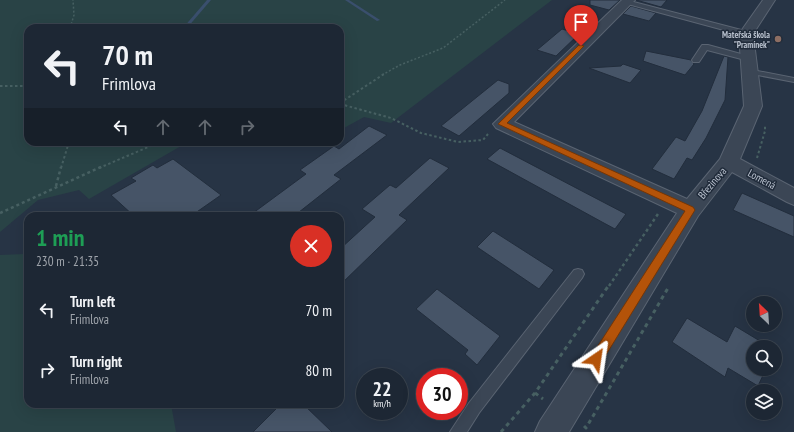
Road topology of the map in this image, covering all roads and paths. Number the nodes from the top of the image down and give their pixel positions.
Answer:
1 (73, 0) edge
2 (505, 0) edge
3 (769, 0) edge
4 (628, 1) edge
5 (71, 24) edge
6 (746, 34) junction
7 (696, 60) dead end
8 (750, 65) junction
9 (794, 80) edge
10 (0, 86) edge
11 (24, 86) edge
12 (344, 101) edge
13 (344, 105) edge
14 (502, 124) junction
15 (69, 146) edge
16 (151, 146) edge
17 (729, 162) junction
18 (56, 186) junction
19 (794, 197) edge
20 (668, 199) junction
21 (690, 210) junction
22 (0, 213) edge
23 (578, 274) dead end
24 (458, 432) edge
25 (501, 432) edge
26 (551, 432) edge

1 - 5 path
2 - 12 path
3 - 6 street
4 - 6 lane
4 - 14 street
6 - 8 street, Březinova
7 - 8 lane
8 - 9 lane
8 - 17 street, Březinova
10 - 11 path
13 - 14 path
14 - 20 street
15 - 18 path
16 - 18 path
17 - 19 street, Lomená
17 - 21 street, Březinova
18 - 22 path
20 - 21 street
20 - 25 path
21 - 26 street, Březinova
23 - 24 lane

